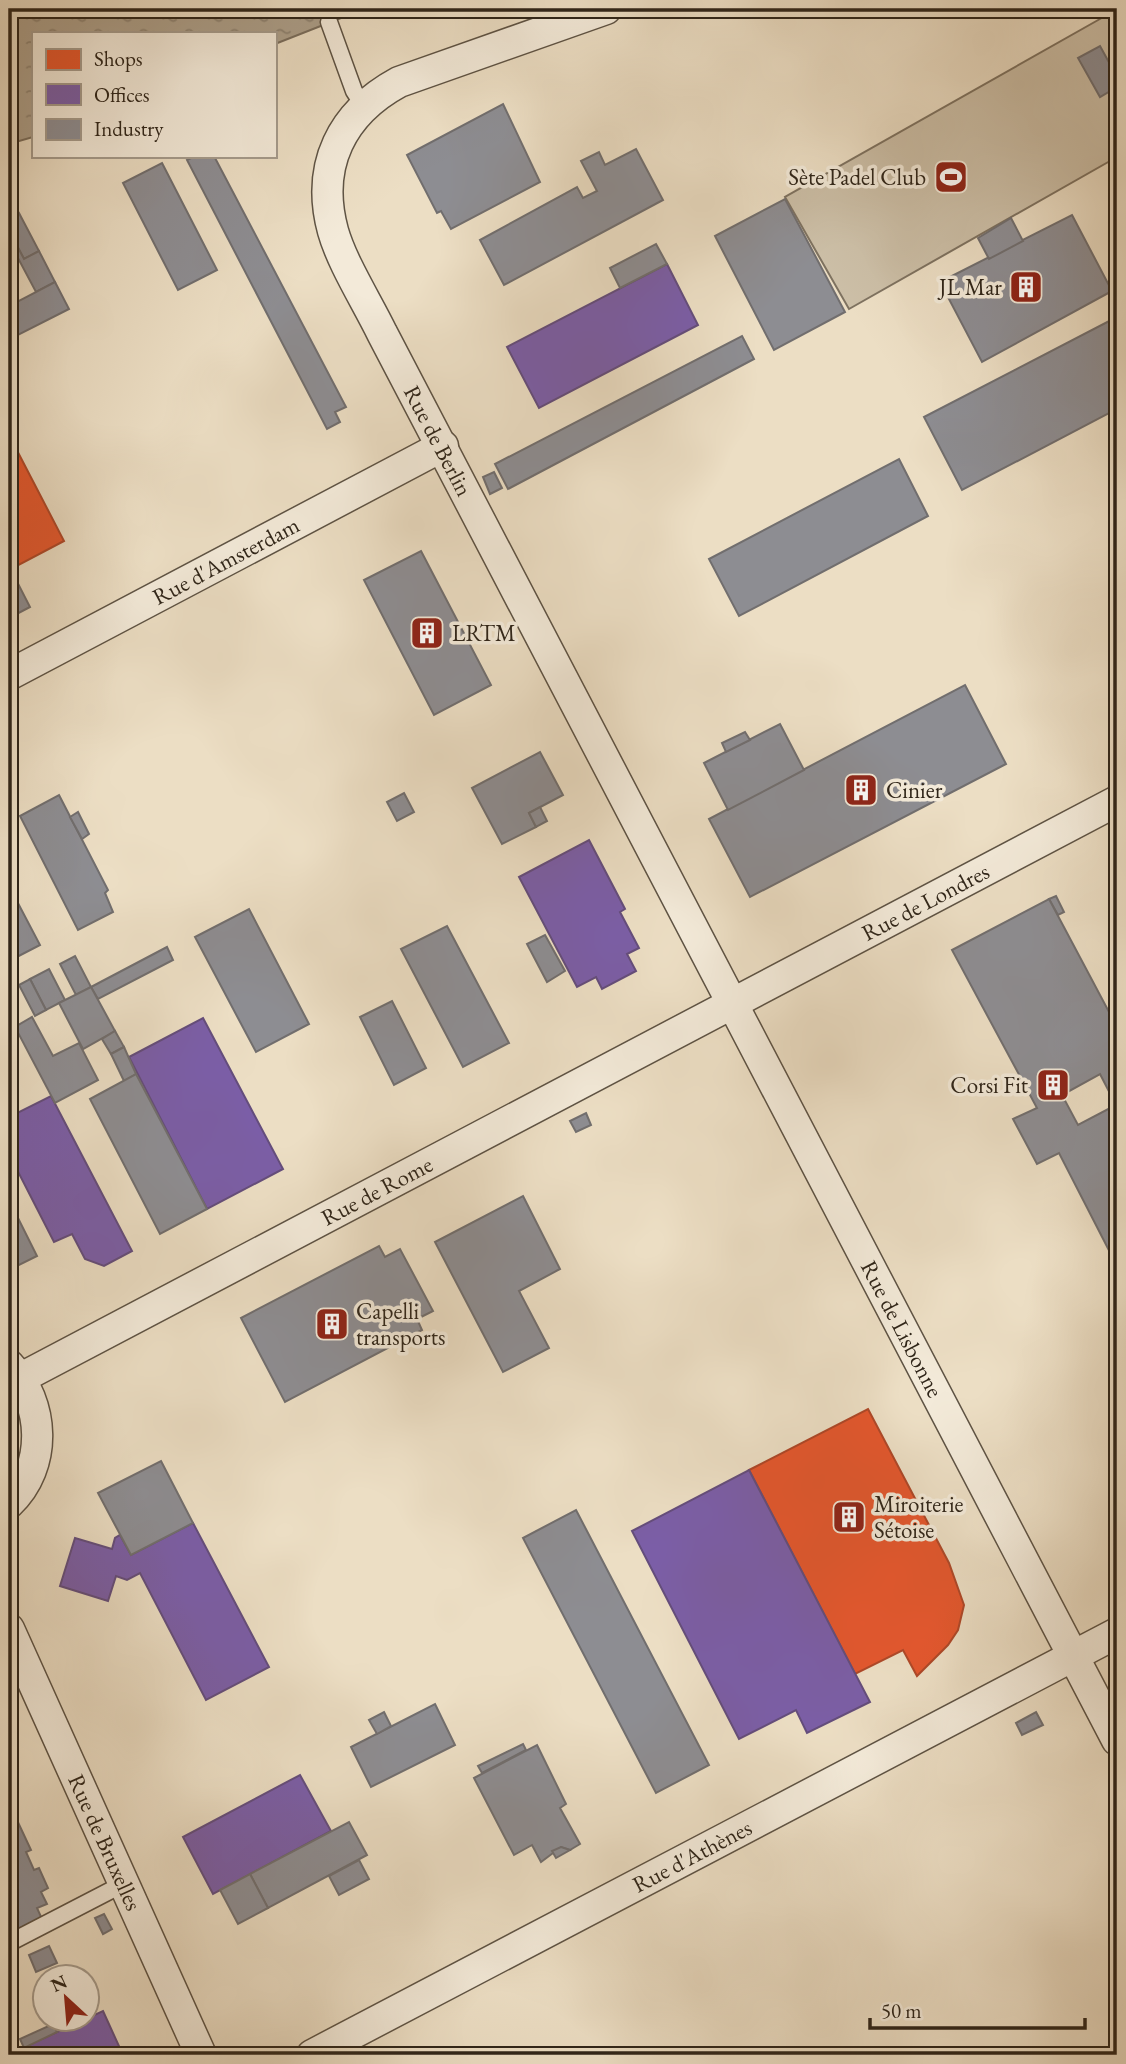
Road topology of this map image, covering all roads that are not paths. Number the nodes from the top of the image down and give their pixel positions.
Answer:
1 (606, 9) edge
2 (329, 22) dead end
3 (363, 105) junction
4 (443, 446) junction
5 (9, 674) edge
6 (1117, 801) edge
7 (733, 1002) junction
8 (15, 1372) edge
9 (9, 1503) edge
10 (1117, 1633) edge
11 (11, 1641) edge
12 (1073, 1656) junction
13 (1117, 1740) edge
14 (125, 1884) junction
15 (9, 1943) edge
16 (201, 2055) edge
17 (312, 2055) edge

1 - 3 street, Rue de Berlin
2 - 3 lane
3 - 4 street, Rue de Berlin
4 - 5 street, Rue d'Amsterdam
4 - 7 street, Rue de Berlin
6 - 7 street, Rue de Londres
7 - 8 street, Rue de Rome
7 - 12 street, Rue de Lisbonne
8 - 9 street
10 - 12 street, Rue d'Athènes
11 - 14 street, Rue de Bruxelles
12 - 13 street, Rue de Lisbonne
12 - 17 street, Rue d'Athènes
14 - 15 lane
14 - 16 street, Rue de Bruxelles

